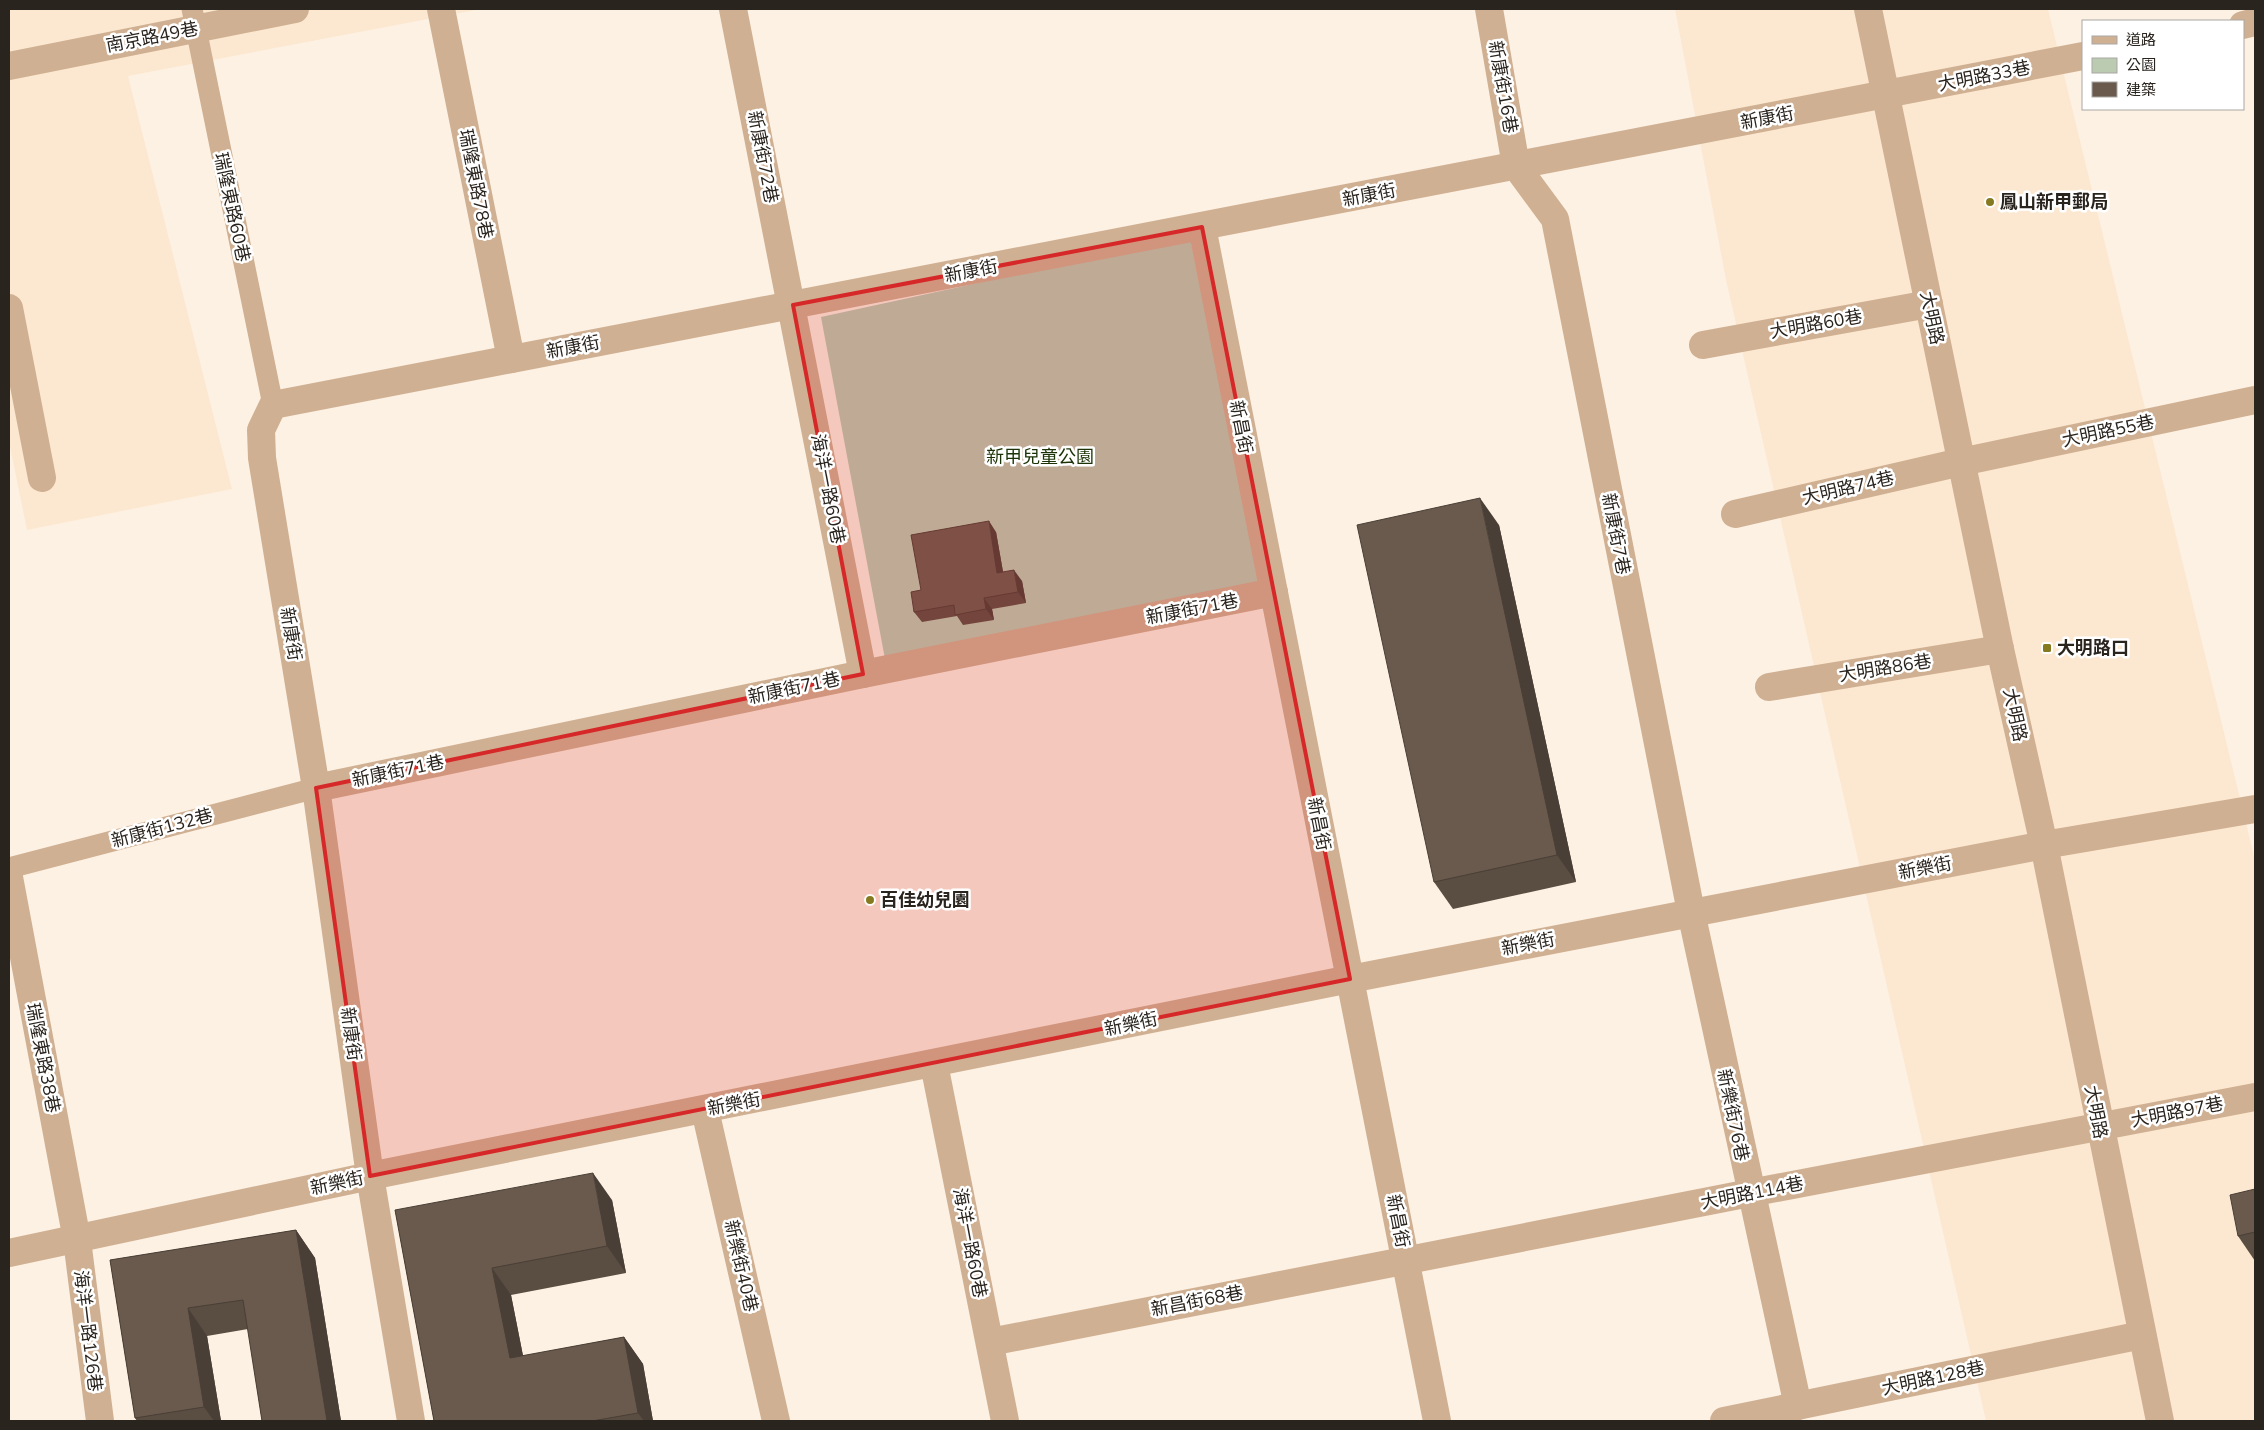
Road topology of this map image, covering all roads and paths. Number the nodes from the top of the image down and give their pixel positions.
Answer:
1 (296, 9) edge
2 (441, 9) edge
3 (733, 9) edge
4 (1489, 9) edge
5 (1868, 9) edge
6 (194, 19) edge
7 (2082, 56) edge
8 (9, 66) edge
9 (1886, 95) junction
10 (1516, 166) junction
11 (1202, 227) junction
12 (1929, 304) junction
13 (793, 305) junction
14 (9, 308) edge
15 (1703, 345) dead end
16 (511, 359) junction
17 (2255, 400) edge
18 (273, 405) junction
19 (1961, 462) junction
20 (42, 478) dead end
21 (1735, 514) dead end
22 (1274, 592) junction
23 (2000, 649) junction
24 (864, 674) junction
25 (1769, 687) dead end
26 (316, 788) junction
27 (2255, 808) edge
28 (2044, 845) junction
29 (9, 868) edge
30 (9, 877) edge
31 (1691, 912) junction
32 (1350, 979) junction
33 (934, 1064) junction
34 (2255, 1097) edge
35 (705, 1110) junction
36 (2099, 1127) junction
37 (370, 1176) junction
38 (1750, 1193) junction
39 (77, 1240) junction
40 (9, 1253) edge
41 (1405, 1260) junction
42 (2142, 1335) junction
43 (990, 1342) junction
44 (1798, 1406) junction
45 (100, 1421) edge
46 (411, 1421) edge
47 (776, 1421) edge
48 (1005, 1421) edge
49 (1437, 1421) edge
50 (1724, 1421) edge
51 (2160, 1421) edge

1 - 6 street, 南京路49巷
2 - 16 street, 瑞隆東路78巷
3 - 13 street, 新康街72巷
4 - 10 street, 新康街16巷
5 - 9 street, 大明路
6 - 8 street, 南京路49巷
6 - 18 lane, 瑞隆東路60巷
7 - 9 street, 大明路33巷
9 - 10 street, 新康街
9 - 12 street, 大明路
10 - 11 street, 新康街
10 - 31 street, 新康街7巷
11 - 13 street, 新康街
11 - 22 street, 新昌街
12 - 15 street, 大明路60巷
12 - 19 street, 大明路
13 - 16 street, 新康街
13 - 24 street, 海洋一路60巷
14 - 20 street
16 - 18 street, 新康街
17 - 19 street, 大明路55巷
18 - 26 street, 新康街
19 - 21 street, 大明路74巷
19 - 23 street, 大明路
22 - 24 street, 新康街71巷
22 - 32 street, 新昌街
23 - 25 street, 大明路86巷
23 - 28 street, 大明路
24 - 26 street, 新康街71巷
26 - 29 lane, 新康街132巷
26 - 37 street, 新康街
27 - 28 street, 新樂街
28 - 31 street, 新樂街
28 - 36 street, 大明路
30 - 39 street, 瑞隆東路38巷
31 - 32 street, 新樂街
31 - 38 street, 新樂街76巷
32 - 33 street, 新樂街
32 - 41 street, 新昌街
33 - 35 street, 新樂街
33 - 43 street, 海洋一路60巷
34 - 36 street, 大明路97巷
35 - 37 street, 新樂街
35 - 47 street, 新樂街40巷
36 - 38 street, 大明路114巷
36 - 42 street, 大明路
37 - 39 street, 新樂街
37 - 46 street, 新康街
38 - 41 street, 大明路114巷
38 - 44 street, 新樂街76巷
39 - 40 street, 新樂街
39 - 45 street, 海洋一路126巷
41 - 43 street, 新昌街68巷
41 - 49 street, 新昌街
42 - 44 street, 大明路128巷
42 - 51 street, 大明路
43 - 48 street, 海洋一路60巷
44 - 50 street, 大明路128巷

